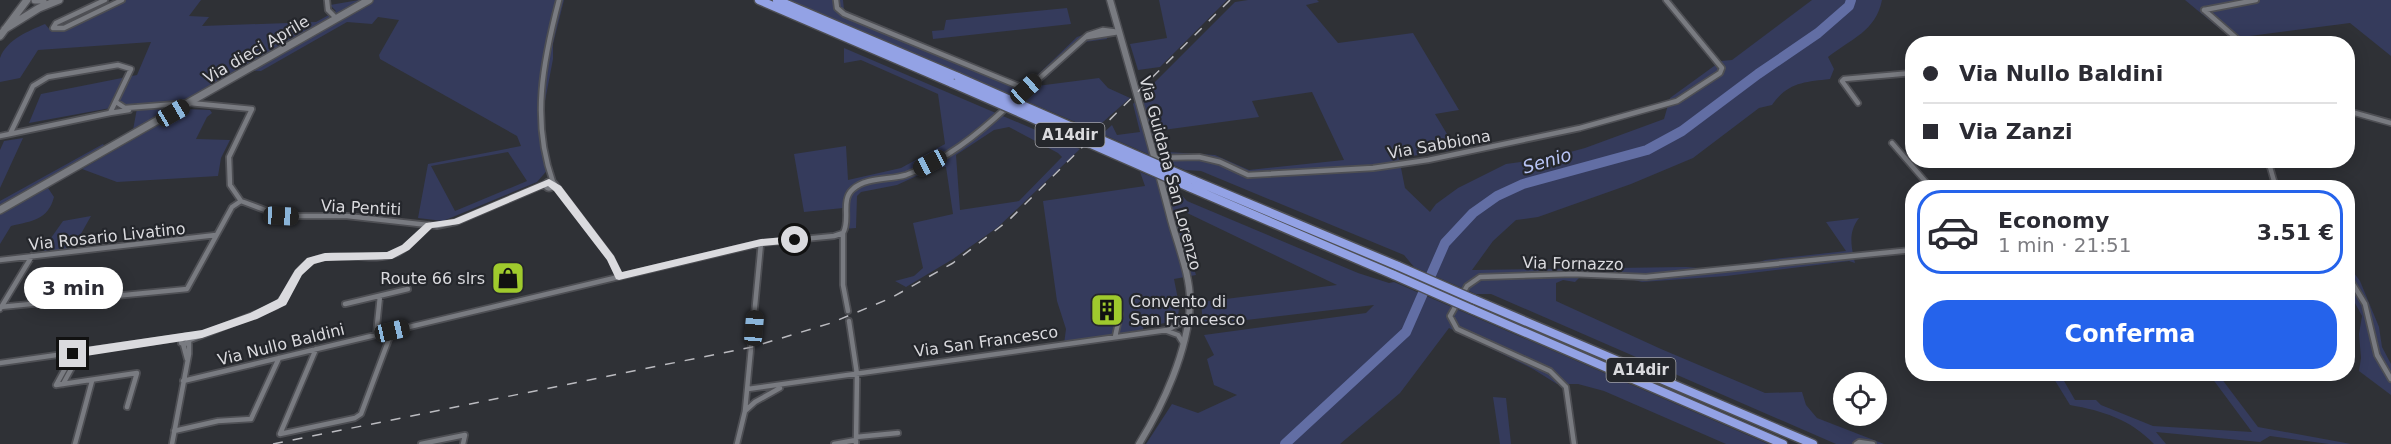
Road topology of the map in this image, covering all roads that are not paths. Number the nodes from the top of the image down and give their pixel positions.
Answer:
1 (27, 0) edge
2 (34, 0) edge
3 (43, 0) edge
4 (59, 0) edge
5 (105, 0) edge
6 (122, 0) edge
7 (327, 0) edge
8 (369, 0) edge
9 (559, 0) edge
10 (759, 0) edge
11 (777, 0) edge
12 (836, 0) edge
13 (1110, 0) edge
14 (1666, 0) edge
15 (2256, 0) edge
16 (336, 18) junction
17 (1115, 19) junction
18 (5, 29) junction
19 (1103, 30) junction
20 (1119, 32) junction
21 (0, 36) edge
22 (1106, 36) junction
23 (2234, 36) edge
24 (1084, 38) junction
25 (1122, 43) junction
26 (1905, 75) edge
27 (955, 80) junction
28 (1026, 89) junction
29 (116, 102) junction
30 (190, 103) junction
31 (1858, 103) dead end
32 (138, 108) junction
33 (110, 113) junction
34 (2355, 113) edge
35 (2391, 123) edge
36 (10, 134) junction
37 (0, 136) edge
38 (1892, 143) dead end
39 (1152, 158) junction
40 (1905, 158) edge
41 (1914, 168) edge
42 (1924, 180) edge
43 (549, 185) junction
44 (241, 201) junction
45 (0, 210) edge
46 (429, 225) junction
47 (843, 233) junction
48 (216, 236) junction
49 (761, 243) junction
50 (1905, 251) edge
51 (32, 256) junction
52 (0, 260) edge
53 (619, 276) junction
54 (2355, 288) edge
55 (408, 290) dead end
56 (380, 296) junction
57 (1117, 303) dead end
58 (345, 304) dead end
59 (1472, 304) junction
60 (0, 308) edge
61 (848, 311) dead end
62 (1188, 316) junction
63 (849, 321) dead end
64 (1167, 330) junction
65 (392, 331) junction
66 (376, 335) junction
67 (1115, 337) junction
68 (186, 340) junction
69 (1183, 343) junction
70 (316, 349) junction
71 (80, 353) junction
72 (73, 354) junction
73 (279, 358) junction
74 (0, 363) edge
75 (857, 374) junction
76 (2391, 379) edge
77 (92, 381) junction
78 (183, 381) junction
79 (63, 384) junction
80 (784, 386) junction
81 (748, 389) junction
82 (127, 407) dead end
83 (745, 411) junction
84 (174, 431) junction
85 (898, 433) dead end
86 (856, 440) edge
87 (1811, 443) edge
88 (75, 444) edge
89 (172, 444) edge
90 (421, 444) edge
91 (463, 444) edge
92 (737, 444) edge
93 (834, 444) edge
94 (1139, 444) edge
95 (1574, 444) edge
96 (1783, 444) edge
97 (1856, 444) edge
98 (1873, 444) edge

1 - 18 main road
2 - 3 main road
4 - 18 main road
5 - 6 street
7 - 16 street
8 - 16 main road, Via dieci Aprile
9 - 43 street
10 - 27 highway, A14dir
11 - 27 highway, A14dir
12 - 28 street
13 - 17 street
14 - 39 street, Via Sabbiona
15 - 23 street
16 - 30 main road, Via dieci Aprile
17 - 19 street
17 - 20 street
18 - 21 main road
19 - 20 street
19 - 24 street
20 - 22 street
20 - 25 street
22 - 24 street
22 - 25 street
24 - 28 street
25 - 39 street, Via Guidana San Lorenzo
26 - 31 street
27 - 59 highway, A14dir, bridge
28 - 47 street
29 - 32 street
29 - 33 street
29 - 36 street
30 - 32 street
30 - 44 street
30 - 45 main road, Via dieci Aprile
32 - 33 street
33 - 36 street
34 - 35 street
36 - 37 street
38 - 40 street
39 - 62 street, Via Guidana San Lorenzo
41 - 42 street
43 - 46 street, Via Pentiti
43 - 53 street
44 - 46 street, Via Pentiti
44 - 48 street
46 - 68 street
47 - 49 street, Via Nullo Baldini
47 - 61 street
48 - 51 street, Via Rosario Livatino
48 - 60 street
49 - 53 street, Via Nullo Baldini
49 - 81 street
50 - 95 street, Via Fornazzo
51 - 52 street, Via Rosario Livatino
51 - 60 street
53 - 65 street, Via Nullo Baldini
54 - 76 street
55 - 56 street
56 - 58 street
56 - 66 street
57 - 67 street
59 - 87 highway, A14dir
59 - 96 highway, A14dir
62 - 64 street, Via San Francesco
62 - 69 street, Via Guidana San Lorenzo
63 - 75 street
64 - 67 street, Via San Francesco
64 - 69 street
65 - 66 street, Via Nullo Baldini
65 - 70 street
66 - 70 street, Via Nullo Baldini
67 - 75 street, Via San Francesco
68 - 71 street
68 - 78 street
69 - 94 street, Via Guidana San Lorenzo
70 - 73 street, Via Nullo Baldini
71 - 72 street
71 - 79 street
72 - 74 street
72 - 79 street
73 - 78 street, Via Nullo Baldini
73 - 84 street
75 - 80 street, Via San Francesco
75 - 86 street
77 - 79 street
77 - 82 street
77 - 88 street
78 - 84 street
80 - 81 street, Via San Francesco
80 - 83 street, Via San Francesco
81 - 83 street
83 - 92 street
84 - 89 street
85 - 86 street
86 - 93 street
90 - 91 street
97 - 98 street

